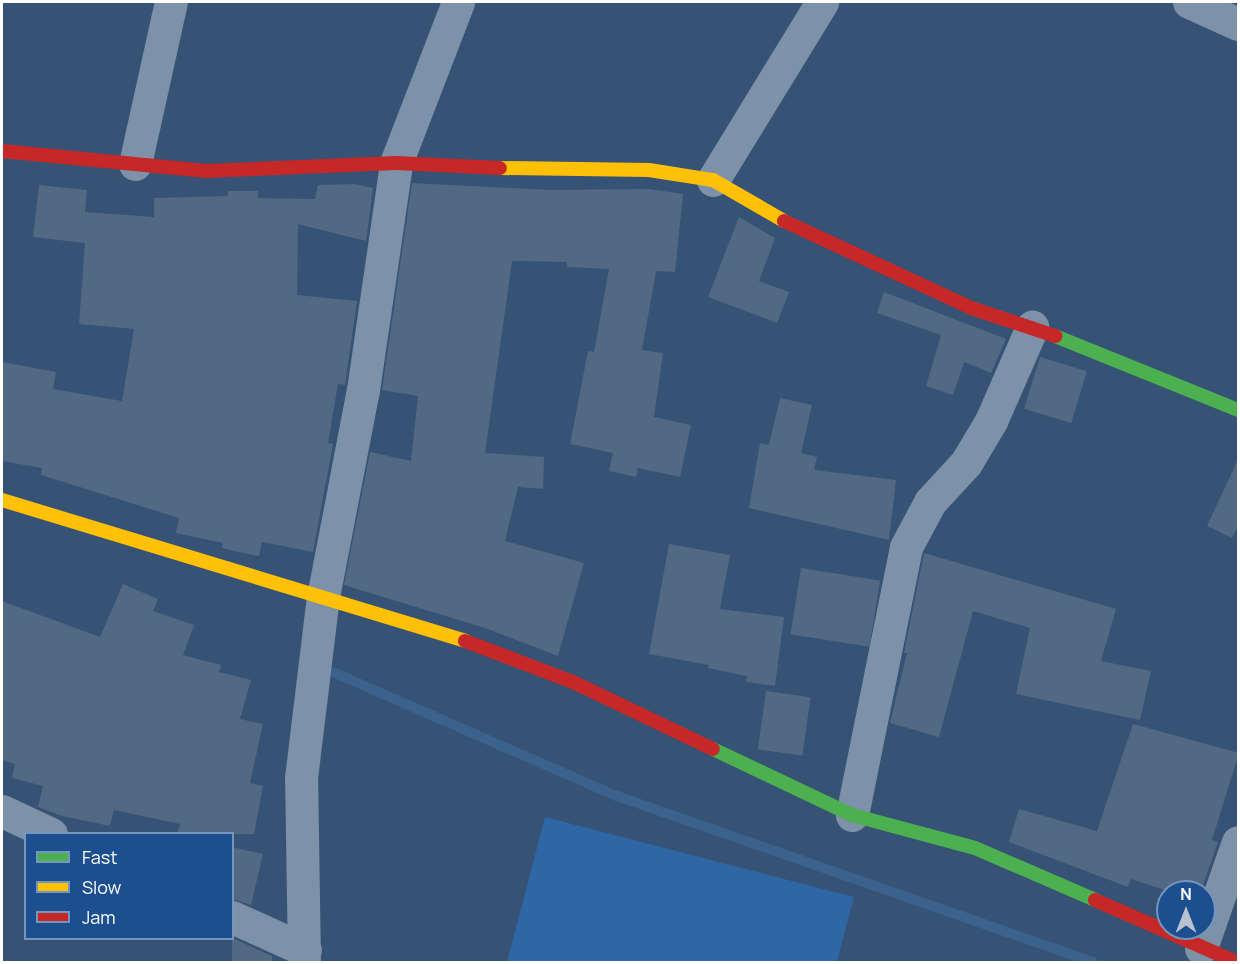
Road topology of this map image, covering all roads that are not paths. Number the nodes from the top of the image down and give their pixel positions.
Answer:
1 (171, 2) edge
2 (458, 2) edge
3 (822, 2) edge
4 (1189, 2) edge
5 (1239, 24) edge
6 (2, 151) edge
7 (135, 164) junction
8 (396, 164) junction
9 (713, 180) junction
10 (1032, 327) junction
11 (1239, 410) edge
12 (2, 500) edge
13 (323, 597) junction
14 (2, 811) edge
15 (852, 815) junction
16 (47, 832) edge
17 (1239, 842) edge
18 (234, 918) edge
19 (1201, 948) junction
20 (304, 956) edge
21 (1236, 963) edge

1 - 7 street
2 - 8 street
3 - 9 street
4 - 5 street
6 - 7 street
7 - 8 street
8 - 9 street
8 - 13 street
9 - 10 street
10 - 11 street
10 - 15 street
12 - 13 street
13 - 15 street
13 - 20 street
14 - 16 street
15 - 19 street
17 - 19 street
18 - 20 street
19 - 21 street

